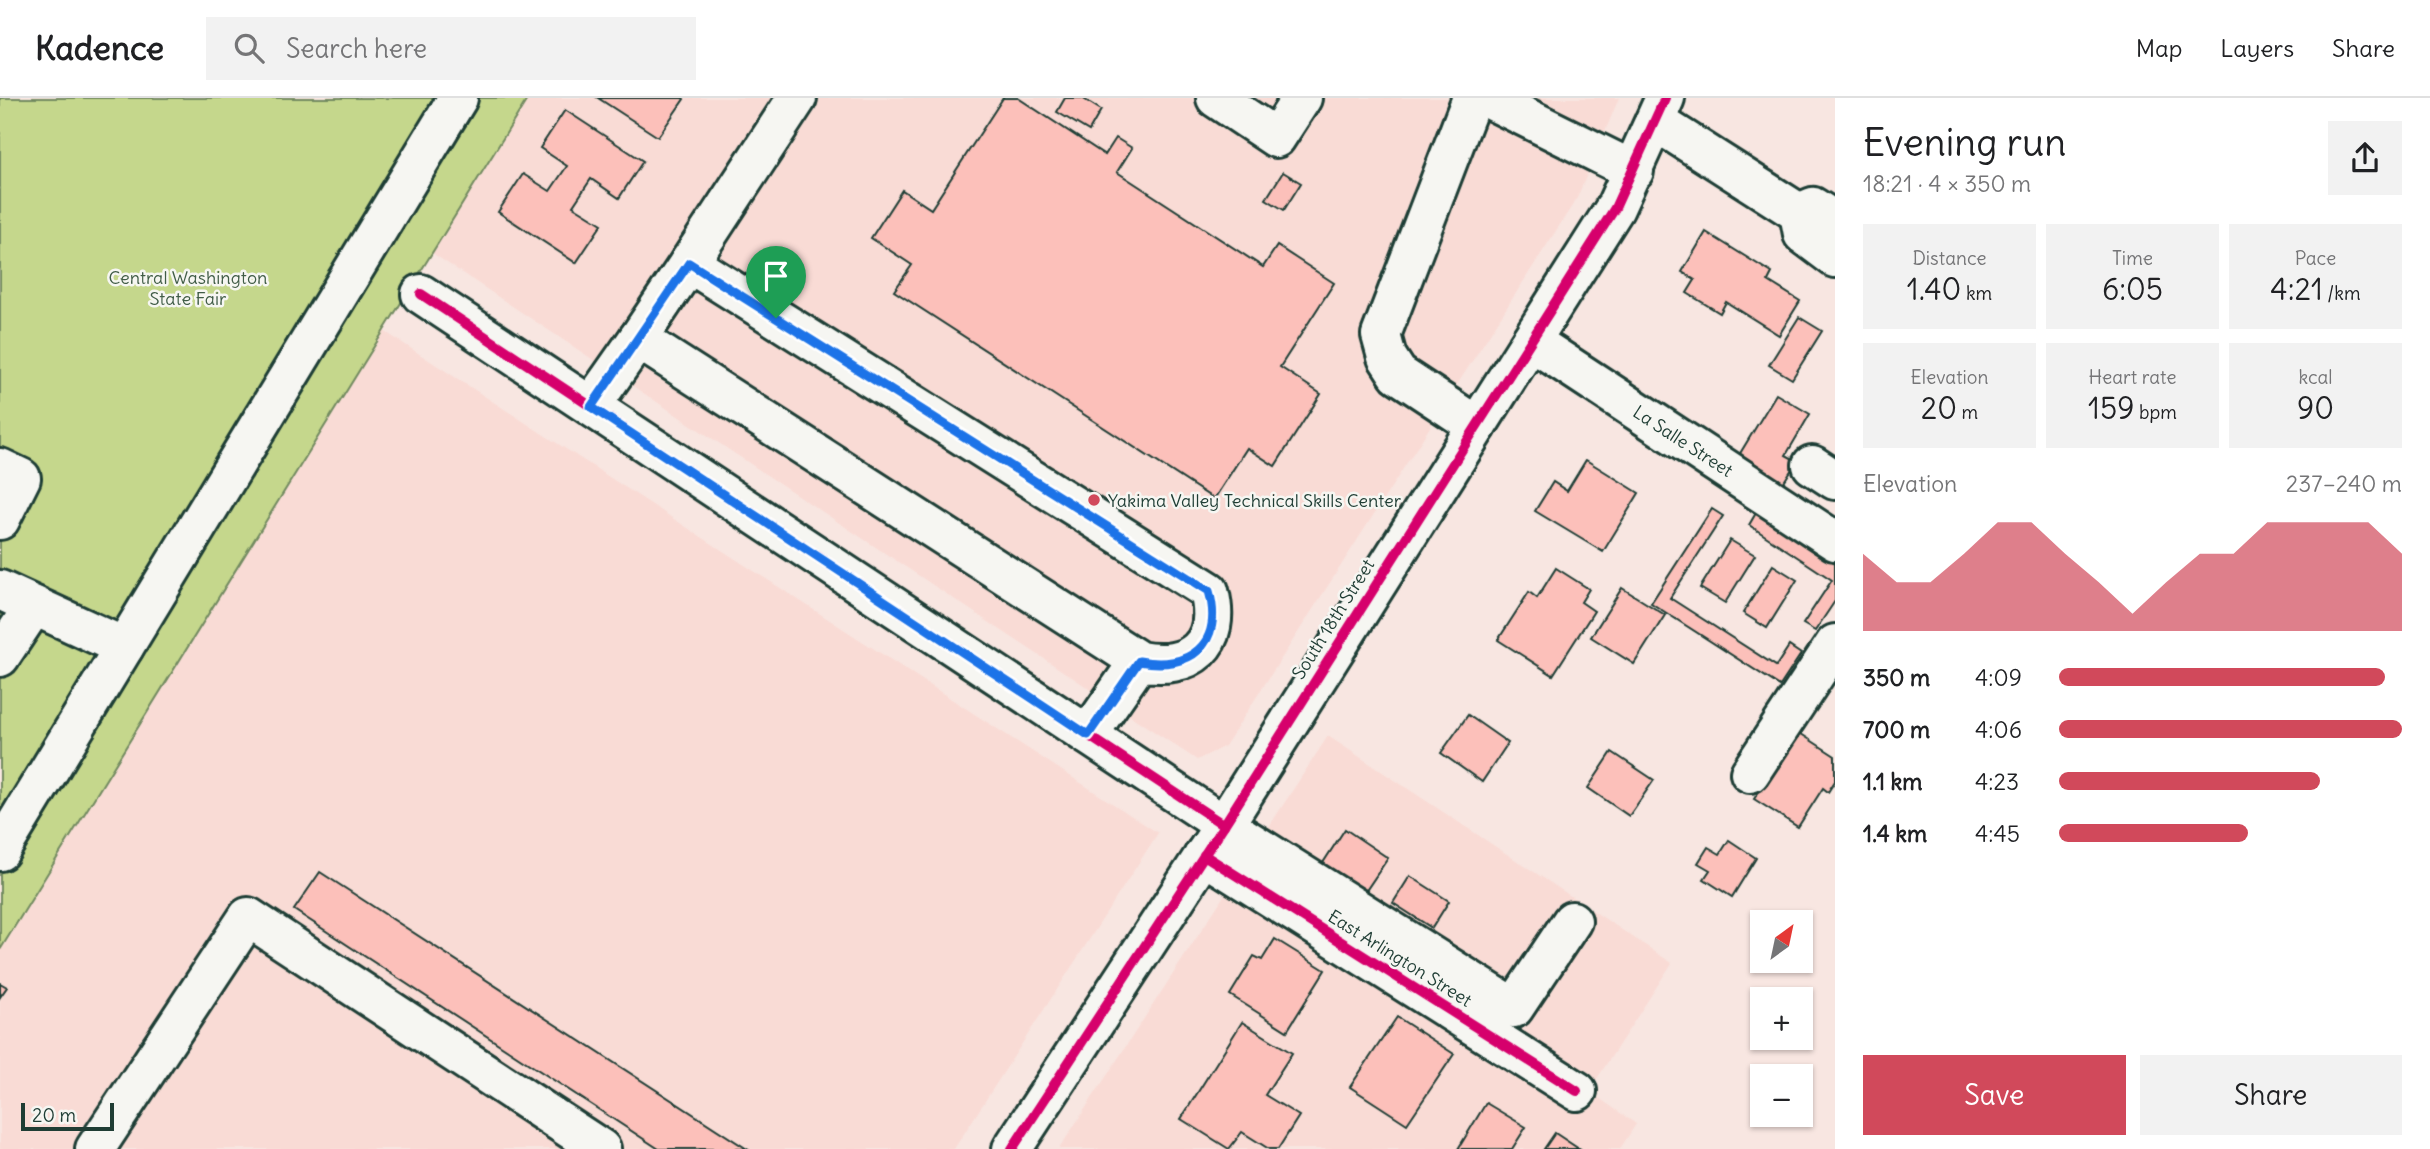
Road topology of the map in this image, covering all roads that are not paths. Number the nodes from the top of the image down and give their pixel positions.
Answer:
1 (458, 98) edge
2 (797, 98) edge
3 (1216, 98) edge
4 (1302, 98) edge
5 (1472, 98) edge
6 (1487, 98) edge
7 (1660, 110) edge
8 (1634, 171) junction
9 (1817, 217) edge
10 (1835, 258) edge
11 (689, 263) junction
12 (421, 294) dead end
13 (638, 339) junction
14 (1531, 341) junction
15 (591, 407) junction
16 (1477, 426) junction
17 (0, 468) edge
18 (0, 520) edge
19 (1835, 541) edge
20 (0, 590) edge
21 (34, 606) junction
22 (124, 647) junction
23 (1834, 647) edge
24 (0, 657) edge
25 (1139, 661) junction
26 (1088, 735) junction
27 (1750, 772) dead end
28 (1214, 840) junction
29 (0, 851) edge
30 (1572, 921) dead end
31 (1504, 1023) junction
32 (1577, 1091) dead end
33 (95, 1149) edge
34 (601, 1149) edge
35 (1012, 1149) edge

1 - 22 street
2 - 11 street
3 - 4 street
5 - 16 street
6 - 8 street
7 - 8 street, South 18th Street
7 - 9 street
8 - 14 street, South 18th Street
9 - 10 street
11 - 13 street
11 - 25 street
12 - 15 street
13 - 15 street
13 - 25 street
14 - 16 street, South 18th Street
14 - 19 street, La Salle Street
15 - 26 street
16 - 28 street, South 18th Street
17 - 18 street
20 - 21 street
21 - 22 street
21 - 24 street
22 - 29 street
23 - 27 street
25 - 26 street
26 - 28 street
28 - 31 street
28 - 35 street, South 18th Street
30 - 31 street
31 - 32 street
33 - 34 street

